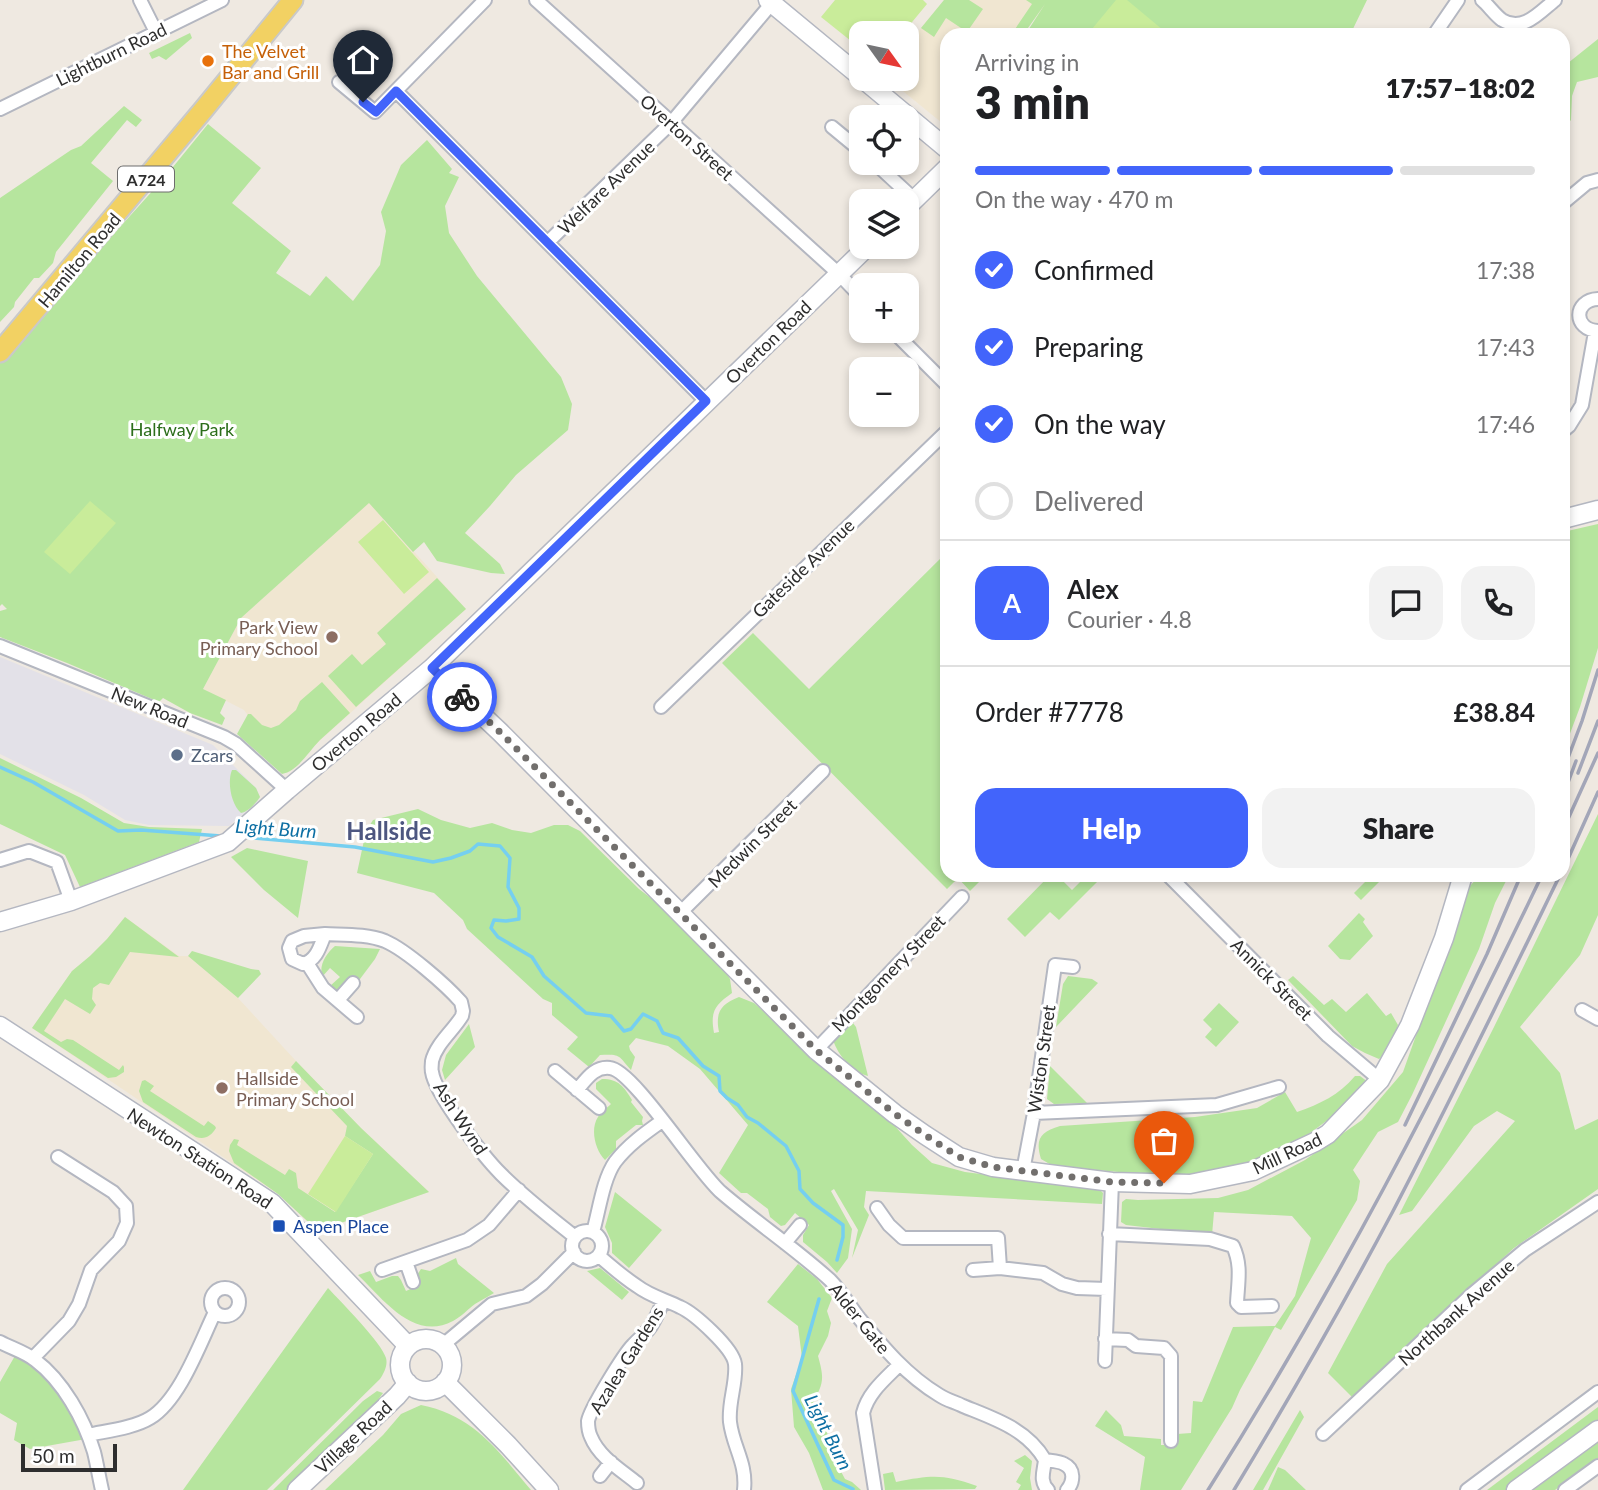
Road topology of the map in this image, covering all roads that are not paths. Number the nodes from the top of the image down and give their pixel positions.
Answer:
1 (140, 0) edge
2 (222, 0) edge
3 (485, 0) edge
4 (536, 0) edge
5 (1458, 0) edge
6 (1482, 0) edge
7 (1555, 0) edge
8 (293, 1) edge
9 (770, 1) edge
10 (1439, 28) edge
11 (156, 32) junction
12 (849, 67) edge
13 (339, 82) dead end
14 (396, 91) junction
15 (878, 91) edge
16 (0, 109) edge
17 (671, 123) junction
18 (832, 127) dead end
19 (849, 141) edge
20 (940, 143) edge
21 (886, 175) edge
22 (940, 175) edge
23 (1598, 180) edge
24 (898, 189) edge
25 (919, 196) edge
26 (1570, 197) edge
27 (548, 243) junction
28 (855, 259) edge
29 (839, 274) junction
30 (849, 285) edge
31 (1598, 299) edge
32 (1597, 332) edge
33 (905, 343) edge
34 (0, 352) edge
35 (940, 379) edge
36 (706, 401) junction
37 (1570, 424) edge
38 (940, 438) edge
39 (1598, 510) edge
40 (1570, 517) edge
41 (0, 646) edge
42 (432, 668) junction
43 (661, 707) dead end
44 (823, 771) dead end
45 (287, 790) junction
46 (0, 860) edge
47 (1175, 882) edge
48 (1461, 882) edge
49 (962, 897) dead end
50 (71, 901) junction
51 (680, 914) junction
52 (0, 922) edge
53 (325, 934) junction
54 (307, 963) junction
55 (1073, 967) dead end
56 (353, 983) dead end
57 (338, 1000) junction
58 (1582, 1010) dead end
59 (358, 1017) dead end
60 (1598, 1019) edge
61 (0, 1026) edge
62 (816, 1050) junction
63 (555, 1071) dead end
64 (1380, 1080) junction
65 (1279, 1087) dead end
66 (577, 1090) junction
67 (599, 1108) dead end
68 (1034, 1113) junction
69 (662, 1121) junction
70 (58, 1157) dead end
71 (1023, 1171) junction
72 (1112, 1182) junction
73 (519, 1190) junction
74 (1598, 1202) edge
75 (877, 1208) dead end
76 (800, 1225) dead end
77 (593, 1232) junction
78 (1110, 1234) junction
79 (575, 1237) junction
80 (785, 1243) junction
81 (574, 1252) junction
82 (599, 1256) junction
83 (406, 1262) junction
84 (1000, 1268) junction
85 (382, 1270) dead end
86 (973, 1270) dead end
87 (413, 1282) dead end
88 (1107, 1289) junction
89 (663, 1301) junction
90 (1272, 1306) dead end
91 (215, 1312) dead end
92 (1105, 1339) junction
93 (0, 1342) edge
94 (443, 1345) junction
95 (408, 1346) junction
96 (33, 1358) junction
97 (1105, 1361) dead end
98 (899, 1365) junction
99 (445, 1382) junction
100 (408, 1383) junction
101 (1598, 1392) edge
102 (1598, 1430) edge
103 (1323, 1434) dead end
104 (88, 1435) junction
105 (1171, 1441) dead end
106 (1045, 1460) junction
107 (611, 1462) junction
108 (1598, 1466) edge
109 (600, 1476) dead end
110 (637, 1483) dead end
111 (102, 1490) edge
112 (297, 1490) edge
113 (549, 1490) edge
114 (744, 1490) edge
115 (875, 1490) edge
116 (1048, 1490) edge
117 (1067, 1490) edge
118 (1467, 1490) edge
119 (1516, 1490) edge
120 (1565, 1490) edge

1 - 11 street
2 - 11 street, Lightburn Road
3 - 14 street
4 - 17 street, Overton Street
5 - 10 street
6 - 7 street
8 - 34 main road, Hamilton Road / A724
9 - 12 street
9 - 17 street, Welfare Avenue
11 - 16 street, Lightburn Road
13 - 14 street
14 - 27 street
15 - 20 street
17 - 27 street, Welfare Avenue
17 - 29 street, Overton Street
18 - 19 street
21 - 24 street
22 - 25 street
23 - 26 street
27 - 36 street
28 - 29 street, Overton Road
29 - 30 street, Overton Street
29 - 36 street, Overton Road
31 - 32 street
32 - 37 street
33 - 35 street
36 - 42 street, Overton Road
38 - 43 street, Gateside Avenue
39 - 40 street
41 - 45 street, New Road
42 - 45 street, Overton Road
42 - 51 street, Mill Road
44 - 51 street, Medwin Street
45 - 50 street, Overton Road
46 - 50 street
47 - 64 street, Annick Street
48 - 64 street, Mill Road
49 - 62 street, Montgomery Street
50 - 52 street, Overton Road
51 - 62 street, Mill Road
53 - 54 street
53 - 54 street, Ash Wynd
53 - 73 street, Ash Wynd
54 - 57 street
55 - 68 street, Wiston Street
56 - 57 street
57 - 59 street
58 - 60 street
61 - 95 street, Newton Station Road
62 - 71 street, Mill Road
63 - 66 street
64 - 72 street, Mill Road
65 - 68 street
66 - 67 street
66 - 69 street, Alder Gate
68 - 71 street, Wiston Street
69 - 77 street
69 - 80 street, Alder Gate
70 - 96 street
71 - 72 street, Mill Road
72 - 78 street
73 - 79 street, Ash Wynd
73 - 83 street
74 - 103 street, Northbank Avenue
75 - 84 street
76 - 80 street
77 - 79 street
77 - 82 street
78 - 88 street
78 - 90 street
79 - 81 street
80 - 98 street, Alder Gate
81 - 82 street
81 - 94 street
82 - 89 street
83 - 85 street
83 - 87 street
84 - 86 street
84 - 88 street
88 - 92 street
89 - 107 street, Azalea Gardens
89 - 114 street
91 - 104 street
92 - 97 street
92 - 105 street
93 - 96 street
94 - 95 street
94 - 99 street
95 - 100 street
96 - 104 street
98 - 106 street, Alder Gate
98 - 115 street
99 - 100 street
99 - 113 street
100 - 112 street, Village Road
101 - 118 street
102 - 119 street
104 - 111 street
106 - 116 street
106 - 117 street, Alder Gate
107 - 109 street
107 - 110 street, Azalea Gardens
108 - 120 street

